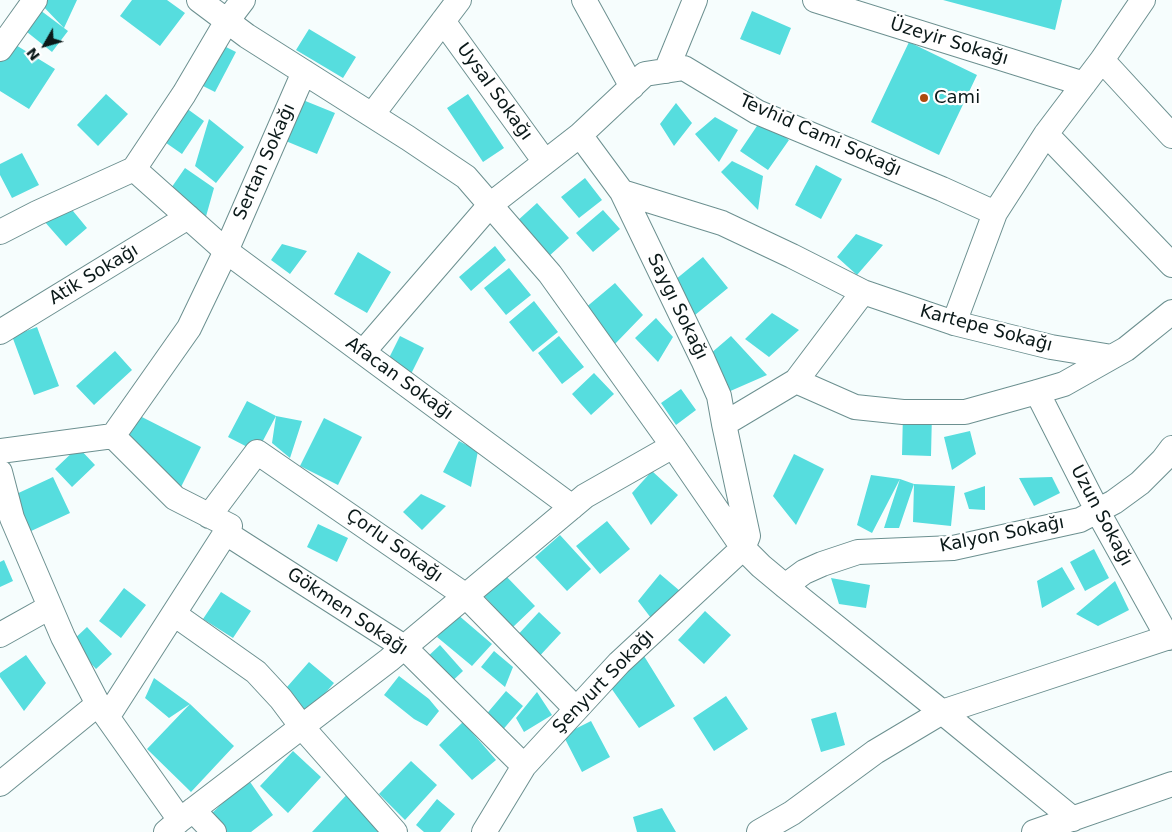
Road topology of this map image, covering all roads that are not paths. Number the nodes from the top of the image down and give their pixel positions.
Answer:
1 (35, 0) edge
2 (199, 0) edge
3 (243, 0) edge
4 (459, 0) edge
5 (584, 0) edge
6 (695, 0) edge
7 (815, 0) edge
8 (1143, 0) edge
9 (228, 21) junction
10 (443, 21) junction
11 (0, 49) edge
12 (1102, 60) junction
13 (666, 70) junction
14 (304, 72) junction
15 (1084, 84) junction
16 (632, 87) junction
17 (372, 115) junction
18 (1046, 134) junction
19 (580, 136) junction
20 (1172, 136) edge
21 (545, 162) junction
22 (134, 169) junction
23 (622, 192) junction
24 (490, 205) junction
25 (996, 214) junction
26 (188, 218) junction
27 (0, 232) edge
28 (226, 251) junction
29 (1172, 265) edge
30 (863, 292) junction
31 (1172, 312) edge
32 (954, 323) junction
33 (0, 332) edge
34 (364, 352) junction
35 (1112, 357) junction
36 (796, 381) junction
37 (1037, 392) junction
38 (724, 424) junction
39 (113, 436) junction
40 (673, 446) junction
41 (1172, 448) edge
42 (0, 451) edge
43 (0, 472) edge
44 (572, 507) junction
45 (1098, 512) junction
46 (209, 516) junction
47 (6, 520) edge
48 (226, 533) junction
49 (743, 548) junction
50 (785, 586) junction
51 (466, 596) junction
52 (50, 608) junction
53 (174, 614) junction
54 (0, 636) edge
55 (1170, 637) edge
56 (404, 647) junction
57 (103, 710) junction
58 (576, 710) junction
59 (942, 712) junction
60 (302, 727) junction
61 (524, 766) junction
62 (0, 784) edge
63 (1172, 784) edge
64 (1073, 819) junction
65 (180, 820) edge
66 (214, 832) edge
67 (395, 832) edge
68 (484, 832) edge
69 (759, 832) edge
70 (1034, 832) edge

1 - 11 street
2 - 9 street
3 - 9 street
4 - 10 street
5 - 16 street
6 - 13 street
7 - 15 street, Üzeyir Sokağı
8 - 12 street
9 - 14 street
9 - 22 street
10 - 17 street
10 - 21 street, Uysal Sokağı
12 - 15 street
12 - 20 street
13 - 16 street, Tevhid Cami Sokağı
13 - 25 street, Tevhid Cami Sokağı
14 - 17 street
14 - 28 street, Sertan Sokağı
15 - 18 street
16 - 19 street, Tevhid Cami Sokağı
17 - 24 street
18 - 25 street
18 - 29 street
19 - 21 street, Tevhid Cami Sokağı
19 - 23 street, Saygı Sokağı
21 - 24 street, Tevhid Cami Sokağı
22 - 26 street, Afacan Sokağı
22 - 27 street
23 - 30 street, Kartepe Sokağı
23 - 38 street, Saygı Sokağı
24 - 34 street, Tevhid Cami Sokağı
24 - 40 street
25 - 32 street
26 - 28 street, Afacan Sokağı
26 - 33 street, Atik Sokağı
28 - 34 street, Afacan Sokağı
28 - 39 street, Sertan Sokağı
30 - 32 street, Kartepe Sokağı
30 - 36 street
31 - 35 street
32 - 35 street, Kartepe Sokağı
34 - 44 street, Afacan Sokağı
35 - 37 street
36 - 37 street
36 - 38 street
37 - 45 street, Uzun Sokağı
38 - 49 street, Saygı Sokağı
39 - 42 street
39 - 46 street
40 - 44 street
40 - 49 street
41 - 45 street, Kalyon Sokağı
43 - 47 street
44 - 51 street
45 - 50 street, Kalyon Sokağı
45 - 55 street, Uzun Sokağı
46 - 48 street, Gökmen Sokağı
46 - 51 street, Çorlu Sokağı
47 - 52 street
48 - 53 street
48 - 56 street, Gökmen Sokağı
49 - 50 street
49 - 58 street, Şenyurt Sokağı
50 - 59 street
51 - 56 street
51 - 58 street, Çorlu Sokağı
52 - 54 street
52 - 57 street
53 - 57 street
53 - 60 street
55 - 59 street
56 - 60 street
56 - 61 street, Gökmen Sokağı
57 - 62 street
57 - 65 street
58 - 61 street, Şenyurt Sokağı
59 - 64 street
59 - 69 street
60 - 65 street
60 - 67 street
61 - 68 street, Şenyurt Sokağı
63 - 64 street
64 - 70 street
65 - 66 street

